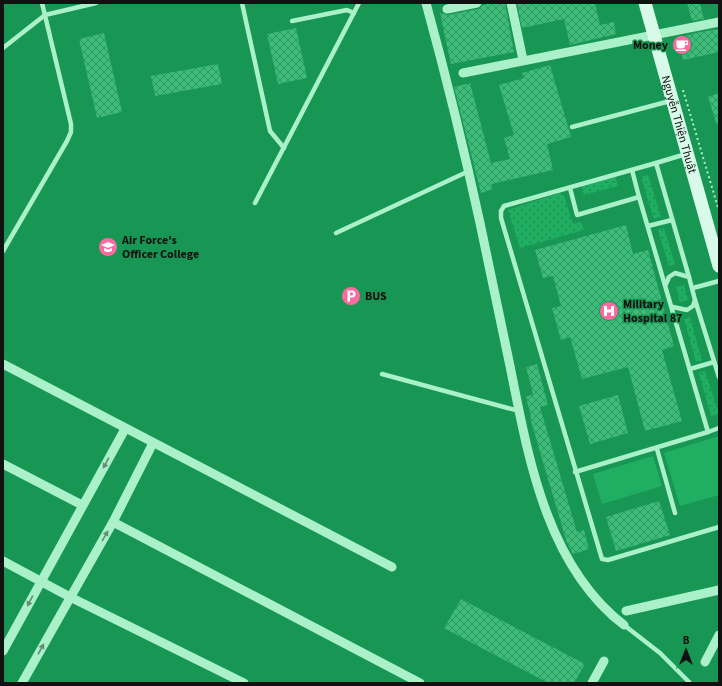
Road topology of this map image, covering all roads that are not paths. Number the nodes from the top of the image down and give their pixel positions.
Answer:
1 (42, 3) edge
2 (96, 3) edge
3 (242, 3) edge
4 (359, 3) edge
5 (426, 3) edge
6 (477, 3) edge
7 (511, 3) edge
8 (645, 3) edge
9 (447, 9) dead end
10 (354, 13) junction
11 (45, 15) junction
12 (292, 21) dead end
13 (719, 22) edge
14 (653, 35) junction
15 (3, 48) edge
16 (523, 60) junction
17 (463, 72) dead end
18 (672, 100) junction
19 (572, 127) dead end
20 (284, 148) junction
21 (687, 154) junction
22 (656, 163) junction
23 (632, 170) junction
24 (469, 172) junction
25 (570, 188) junction
26 (640, 197) junction
27 (255, 203) dead end
28 (672, 220) junction
29 (648, 226) junction
30 (336, 233) dead end
31 (716, 244) edge
32 (3, 251) edge
33 (719, 266) edge
34 (689, 277) junction
35 (719, 281) edge
36 (666, 284) junction
37 (693, 288) junction
38 (695, 300) junction
39 (673, 307) junction
40 (714, 362) junction
41 (3, 364) edge
42 (690, 369) junction
43 (382, 374) dead end
44 (719, 377) edge
45 (519, 411) junction
46 (719, 428) edge
47 (124, 429) junction
48 (708, 432) junction
49 (153, 443) junction
50 (657, 449) junction
51 (3, 464) edge
52 (575, 472) junction
53 (82, 505) junction
54 (675, 512) dead end
55 (113, 522) junction
56 (719, 527) edge
57 (3, 562) edge
58 (392, 567) dead end
59 (40, 581) junction
60 (719, 590) edge
61 (70, 597) junction
62 (626, 611) dead end
63 (624, 625) joint
64 (719, 635) edge
65 (3, 651) edge
66 (604, 661) dead end
67 (705, 662) dead end
68 (22, 683) edge
69 (244, 683) edge
70 (420, 683) edge
71 (592, 683) edge
72 (690, 683) edge

1 - 11 lane
2 - 11 lane
3 - 20 lane
4 - 10 lane
5 - 24 street
6 - 9 street
7 - 16 street
8 - 14 street, Nguyễn Thiện Thuật
10 - 12 lane
10 - 20 lane
11 - 15 lane
11 - 32 lane
13 - 14 street
14 - 16 street
14 - 18 street, Nguyễn Thiện Thuật
16 - 17 street
18 - 19 lane
18 - 21 street, Nguyễn Thiện Thuật
20 - 27 lane
21 - 22 lane
21 - 31 street, Nguyễn Thiện Thuật
22 - 23 lane
22 - 28 lane
23 - 25 lane
23 - 26 lane
24 - 30 lane
24 - 45 street
25 - 26 lane
25 - 52 lane
26 - 29 lane
28 - 29 lane
28 - 34 lane
29 - 36 lane
31 - 33 street, Nguyễn Thiện Thuật
34 - 36 lane
34 - 37 lane
35 - 37 lane
36 - 39 lane
37 - 38 lane
38 - 39 lane
38 - 40 lane
39 - 42 lane
40 - 42 lane
40 - 44 lane
41 - 47 street
42 - 48 lane
43 - 45 lane
45 - 63 street
46 - 48 lane
47 - 49 street
47 -> 53 street
48 - 50 lane
49 - 55 street
49 - 58 street
50 - 52 lane
50 - 54 lane
51 - 53 street
52 - 56 lane
53 - 59 street
61 -> 55 street
55 - 70 street
57 - 59 street
59 - 61 street
59 -> 65 street
60 - 62 street
68 -> 61 street
61 - 69 street
63 - 72 lane
64 - 67 street
66 - 71 street

